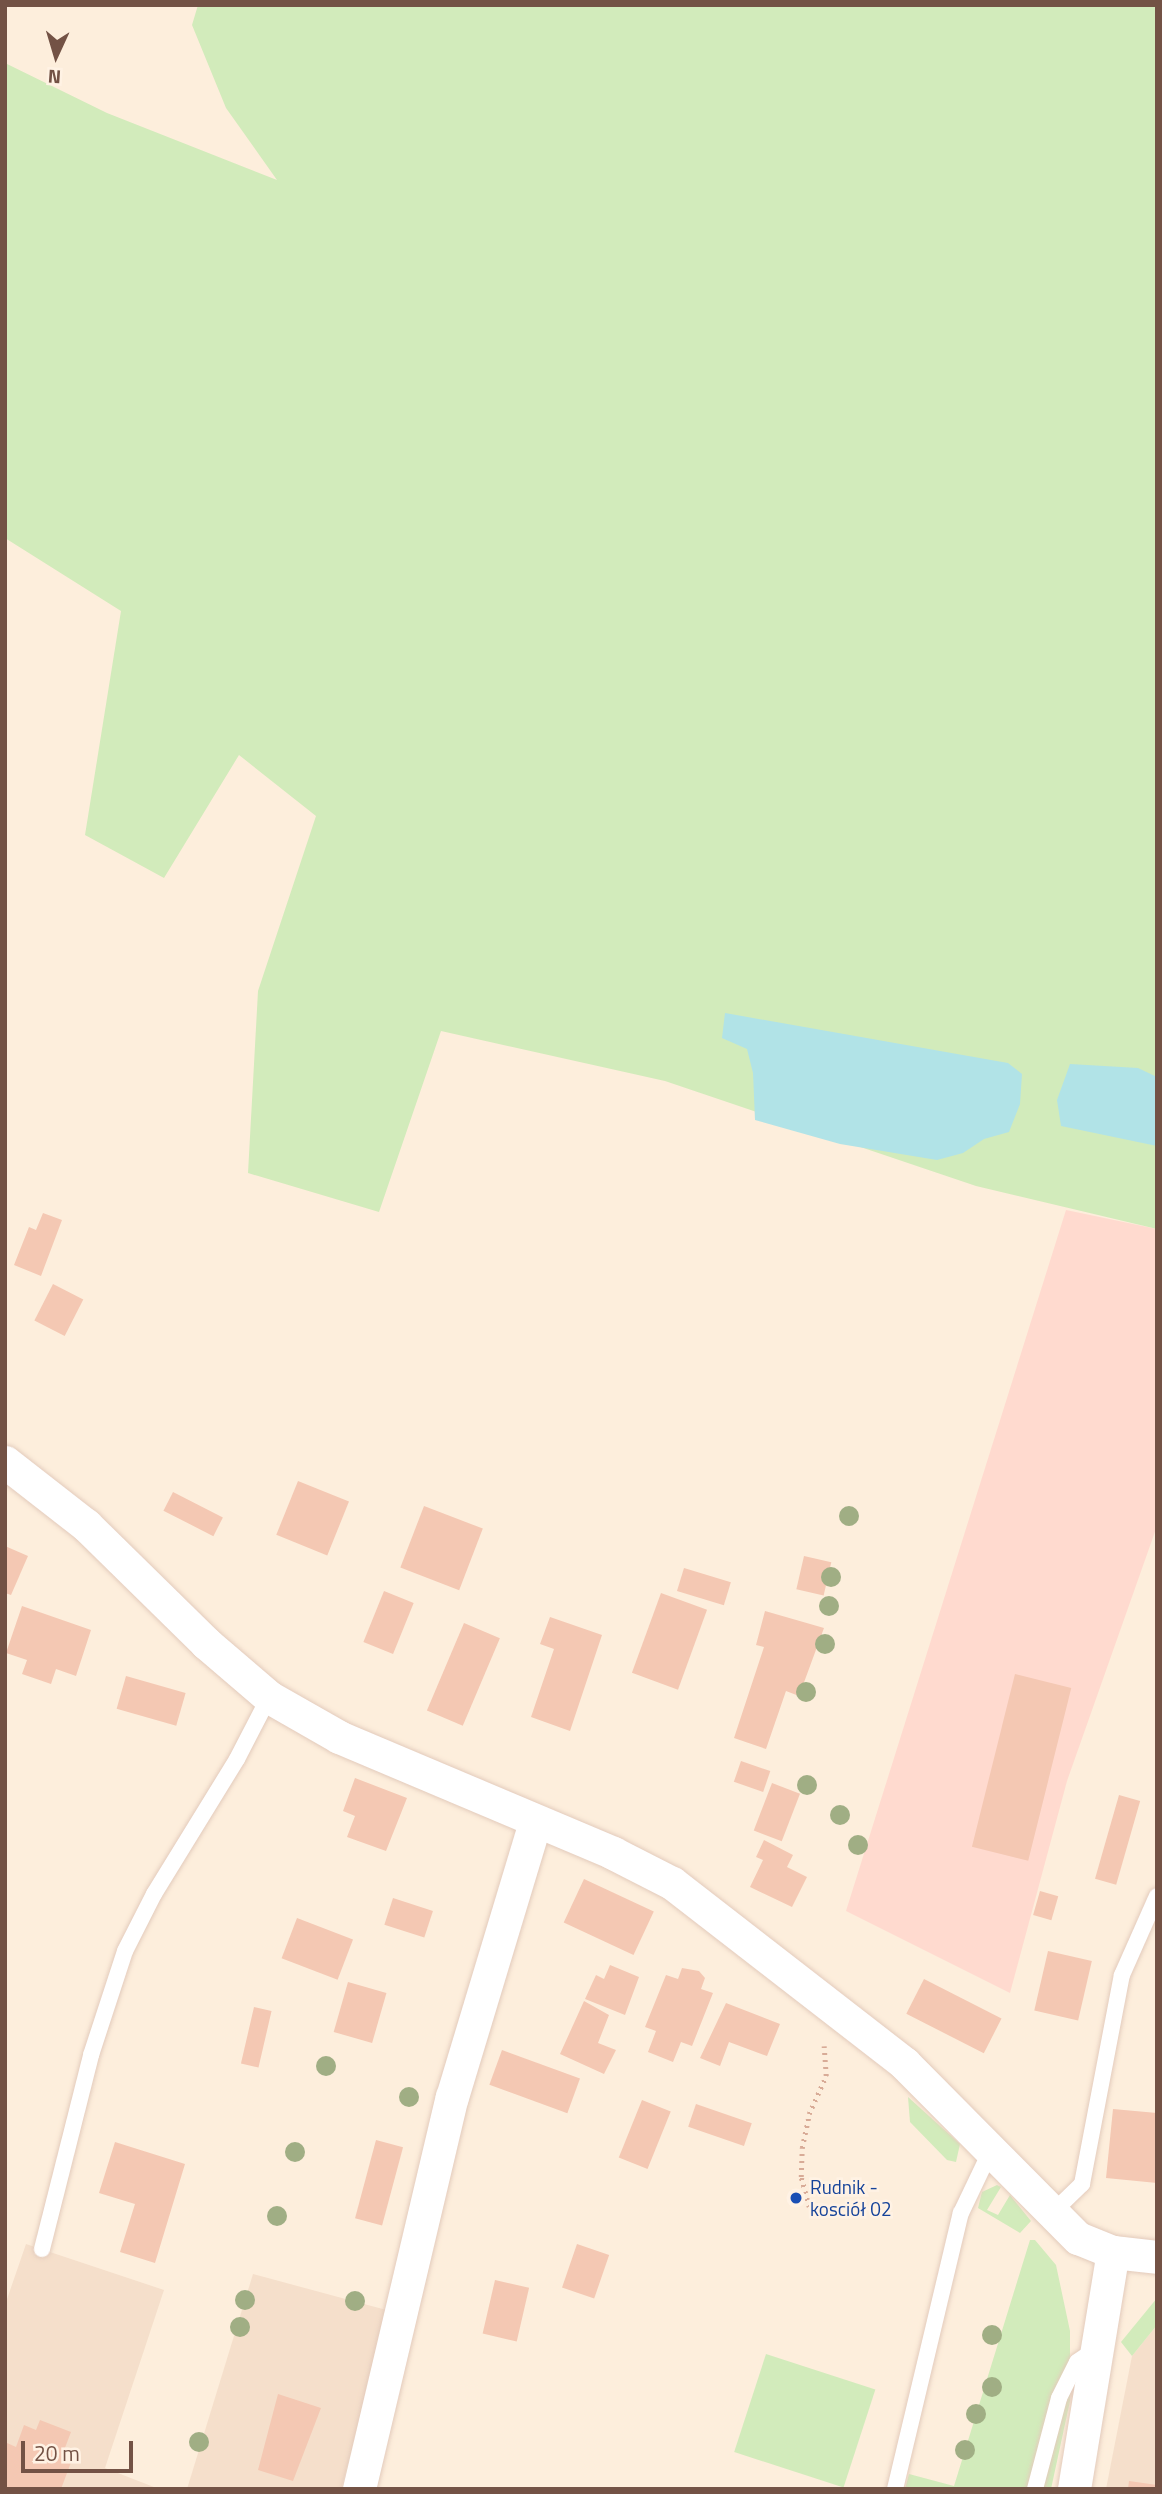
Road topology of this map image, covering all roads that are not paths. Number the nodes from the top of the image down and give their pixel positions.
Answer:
1 (5, 1462) edge
2 (269, 1697) junction
3 (535, 1822) junction
4 (1157, 1896) edge
5 (992, 2148) junction
6 (1052, 2213) junction
7 (43, 2249) dead end
8 (1113, 2252) junction
9 (1157, 2257) edge
10 (1100, 2347) junction
11 (359, 2489) edge
12 (895, 2489) edge
13 (1035, 2489) edge
14 (1074, 2489) edge

1 - 2 street
2 - 3 street
2 - 7 lane
3 - 5 street
3 - 11 street
4 - 6 lane
5 - 6 street
5 - 12 lane
6 - 8 street
8 - 9 street
8 - 10 street
10 - 13 lane
10 - 14 street

